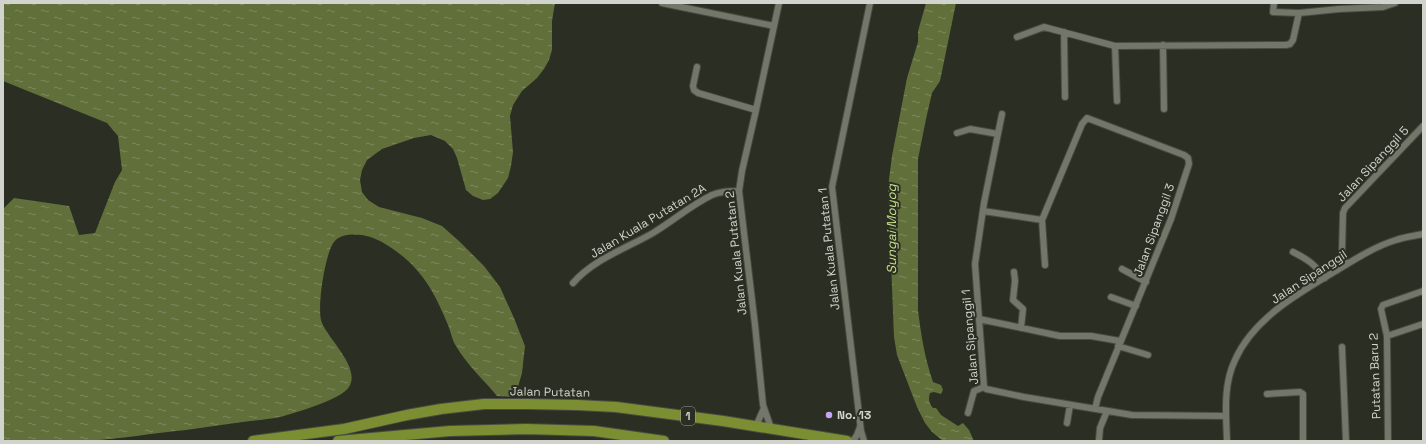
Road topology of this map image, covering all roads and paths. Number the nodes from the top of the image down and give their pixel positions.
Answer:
1 (662, 3) edge
2 (779, 3) edge
3 (870, 3) edge
4 (1274, 3) edge
5 (1395, 3) edge
6 (1299, 13) junction
7 (774, 26) junction
8 (1064, 32) junction
9 (1017, 37) dead end
10 (1163, 45) junction
11 (1115, 46) junction
12 (697, 67) dead end
13 (1065, 97) dead end
14 (1117, 101) dead end
15 (1164, 109) dead end
16 (756, 110) junction
17 (1002, 114) dead end
18 (1423, 126) edge
19 (957, 133) dead end
20 (998, 134) junction
21 (739, 191) junction
22 (983, 211) junction
23 (1042, 220) junction
24 (1423, 234) edge
25 (1293, 252) dead end
26 (1045, 265) dead end
27 (1346, 265) junction
28 (1122, 270) dead end
29 (1014, 272) dead end
30 (1325, 278) junction
31 (1146, 282) junction
32 (573, 283) dead end
33 (1423, 291) edge
34 (1111, 297) dead end
35 (1136, 306) junction
36 (979, 320) junction
37 (1423, 324) edge
38 (1021, 328) junction
39 (1387, 336) junction
40 (1119, 344) junction
41 (1342, 347) dead end
42 (1148, 355) dead end
43 (984, 387) junction
44 (1268, 394) dead end
45 (1070, 405) junction
46 (764, 408) junction
47 (1096, 409) junction
48 (1107, 411) junction
49 (968, 413) dead end
50 (1226, 416) junction
51 (1067, 423) dead end
52 (861, 424) junction
53 (756, 426) junction
54 (771, 428) junction
55 (298, 438) edge
56 (1099, 440) dead end
57 (253, 441) edge
58 (338, 441) edge
59 (664, 441) edge
60 (847, 441) edge
61 (853, 441) edge
62 (864, 441) edge
63 (1227, 441) edge
64 (1303, 441) edge
65 (1346, 441) edge
66 (1388, 441) edge

1 - 7 street
2 - 7 street, Jalan Kuala Putatan 2
3 - 52 street, Jalan Kuala Putatan 1
4 - 6 street
5 - 6 street
6 - 10 street
7 - 16 street, Jalan Kuala Putatan 2
8 - 9 street
8 - 11 street
8 - 13 street
10 - 11 street
10 - 15 street
11 - 14 street
12 - 16 street
16 - 21 street, Jalan Kuala Putatan 2
17 - 20 street, Jalan Sipanggil 1
18 - 27 street, Jalan Sipanggil 5
19 - 20 street
20 - 22 street, Jalan Sipanggil 1
21 - 32 street, Jalan Kuala Putatan 2A
21 - 46 street, Jalan Kuala Putatan 2
22 - 23 street
22 - 36 street, Jalan Sipanggil 1
23 - 26 street
23 - 31 street, Jalan Sipanggil 3
24 - 27 street, Jalan Sipanggil
25 - 30 street
27 - 30 street, Jalan Sipanggil
28 - 31 street
29 - 38 street
30 - 50 street, Jalan Sipanggil
31 - 35 street, Jalan Sipanggil 3
33 - 39 street, Putatan Baru 2
34 - 35 street
35 - 40 street, Jalan Sipanggil 3
36 - 38 street
36 - 43 street, Jalan Sipanggil 1
37 - 39 street
38 - 40 street
39 - 66 street, Putatan Baru 2
40 - 42 street
40 - 47 street, Jalan Sipanggil 3
41 - 65 street
43 - 45 street, Jalan Sipanggil 1
43 - 49 street
44 - 64 street
45 - 47 street, Jalan Sipanggil 1
45 - 51 street
46 - 53 street, Jalan Kuala Putatan 2
46 - 54 street, Jalan Kuala Putatan 2
47 - 48 street, Jalan Sipanggil 1
48 - 50 street, Jalan Sipanggil 1
48 - 56 street
50 - 63 street, Jalan Sipanggil
52 - 61 street
52 - 62 street, Jalan Kuala Putatan 1
53 - 54 highway, Jalan Putatan / 1
53 - 55 highway, Jalan Putatan / 1
54 - 60 highway, Jalan Putatan / 1
55 - 57 highway, Jalan Putatan / 1
58 - 59 highway

